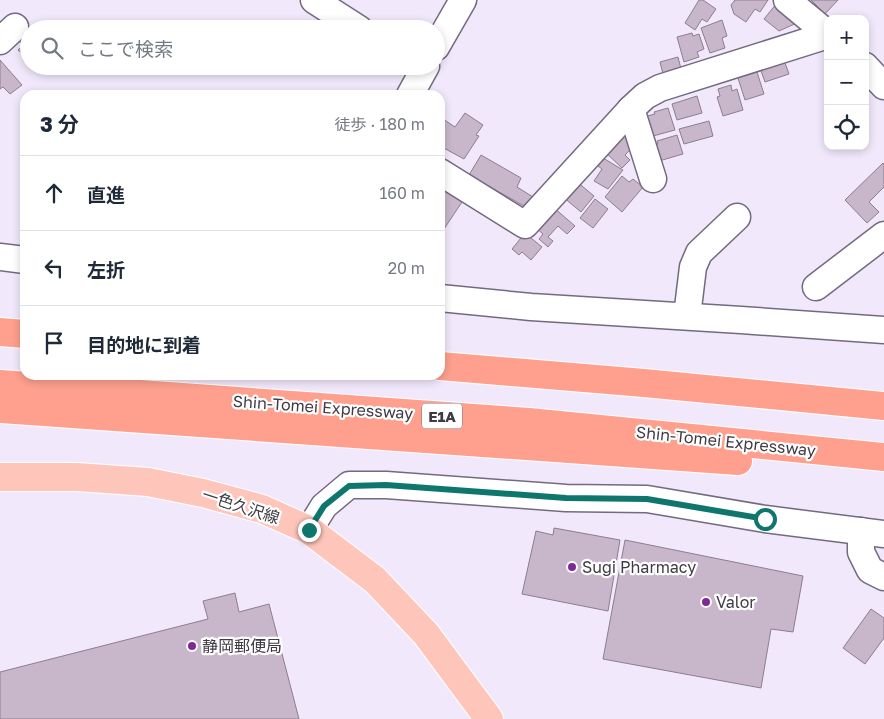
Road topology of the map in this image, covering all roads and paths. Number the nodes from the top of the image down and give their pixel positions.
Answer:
1 (314, 0) edge
2 (462, 0) edge
3 (787, 0) edge
4 (345, 20) edge
5 (445, 30) edge
6 (824, 31) edge
7 (824, 35) edge
8 (869, 70) edge
9 (420, 75) edge
10 (884, 86) edge
11 (413, 90) edge
12 (632, 109) junction
13 (445, 175) edge
14 (653, 179) dead end
15 (737, 217) dead end
16 (884, 235) edge
17 (0, 257) edge
18 (20, 259) edge
19 (816, 287) dead end
20 (445, 298) edge
21 (687, 316) junction
22 (884, 330) edge
23 (0, 332) edge
24 (20, 334) edge
25 (445, 366) edge
26 (0, 384) edge
27 (884, 406) edge
28 (0, 410) edge
29 (884, 457) edge
30 (884, 471) edge
31 (0, 477) edge
32 (309, 530) junction
33 (872, 533) edge
34 (884, 577) edge
35 (489, 719) edge

1 - 4 street
2 - 5 street
3 - 6 street
7 - 12 street
8 - 10 street
9 - 11 street
12 - 13 street
12 - 14 street
15 - 21 street
16 - 19 street
17 - 18 street
20 - 21 street
21 - 22 street
23 - 24 highway
25 - 27 highway
26 - 29 highway, Shin-Tomei Expressway / E1A
28 - 30 highway
31 - 32 main road, 一色久沢線
32 - 33 street
32 - 35 main road, 一色久沢線
33 - 34 street

